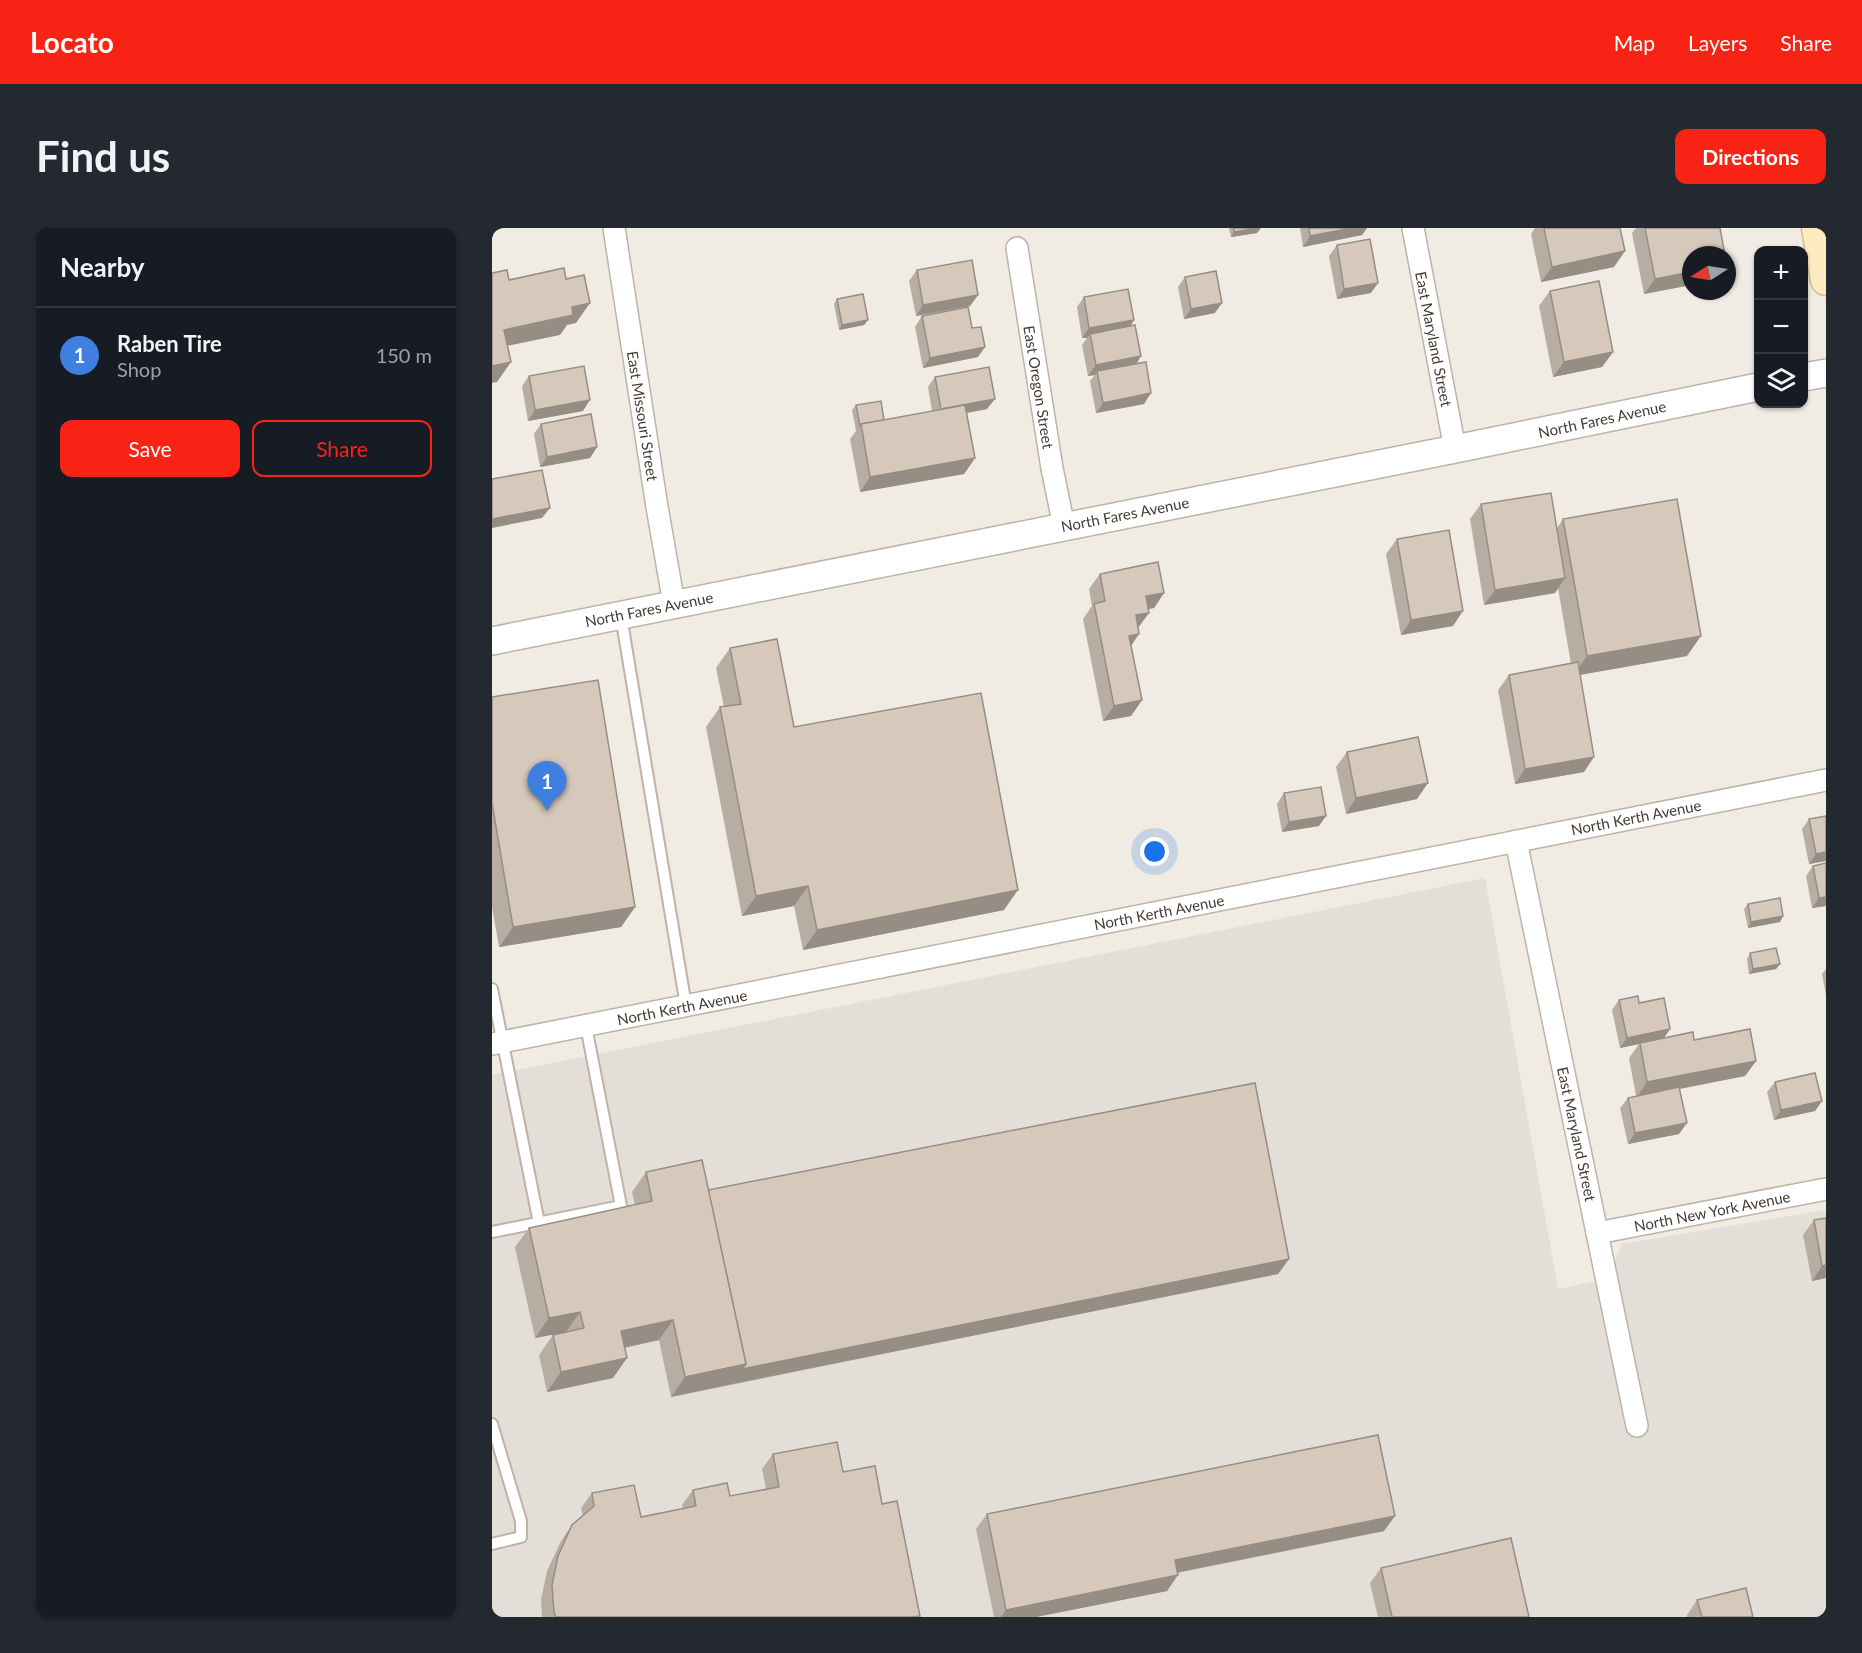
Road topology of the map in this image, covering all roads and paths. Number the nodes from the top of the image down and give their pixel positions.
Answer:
1 (614, 228) edge
2 (1413, 228) edge
3 (1817, 228) edge
4 (1017, 248) dead end
5 (1825, 272) edge
6 (1826, 373) edge
7 (1808, 376) edge
8 (1754, 388) edge
9 (1455, 449) junction
10 (1064, 527) junction
11 (674, 604) junction
12 (621, 615) junction
13 (492, 641) edge
14 (1826, 780) edge
15 (1516, 841) junction
16 (492, 989) edge
17 (686, 1006) junction
18 (586, 1026) junction
19 (497, 1044) edge
20 (1826, 1189) edge
21 (539, 1223) junction
22 (492, 1232) edge
23 (1597, 1233) junction
24 (492, 1424) edge
25 (1637, 1426) dead end
26 (492, 1544) edge

1 - 11 street, East Missouri Street
2 - 9 street, East Maryland Street
3 - 5 main road
4 - 10 street, East Oregon Street
6 - 7 street
8 - 9 street, North Fares Avenue
9 - 10 street, North Fares Avenue
10 - 11 street, North Fares Avenue
11 - 12 street, North Fares Avenue
12 - 13 street, North Fares Avenue
12 - 17 lane
14 - 15 street, North Kerth Avenue
15 - 17 street, North Kerth Avenue
15 - 23 street, East Maryland Street
16 - 19 lane
17 - 18 street, North Kerth Avenue
18 - 19 street, North Kerth Avenue
18 - 21 lane
19 - 21 lane
20 - 23 street, North New York Avenue
21 - 22 lane
23 - 25 street, East Maryland Street
24 - 26 lane

